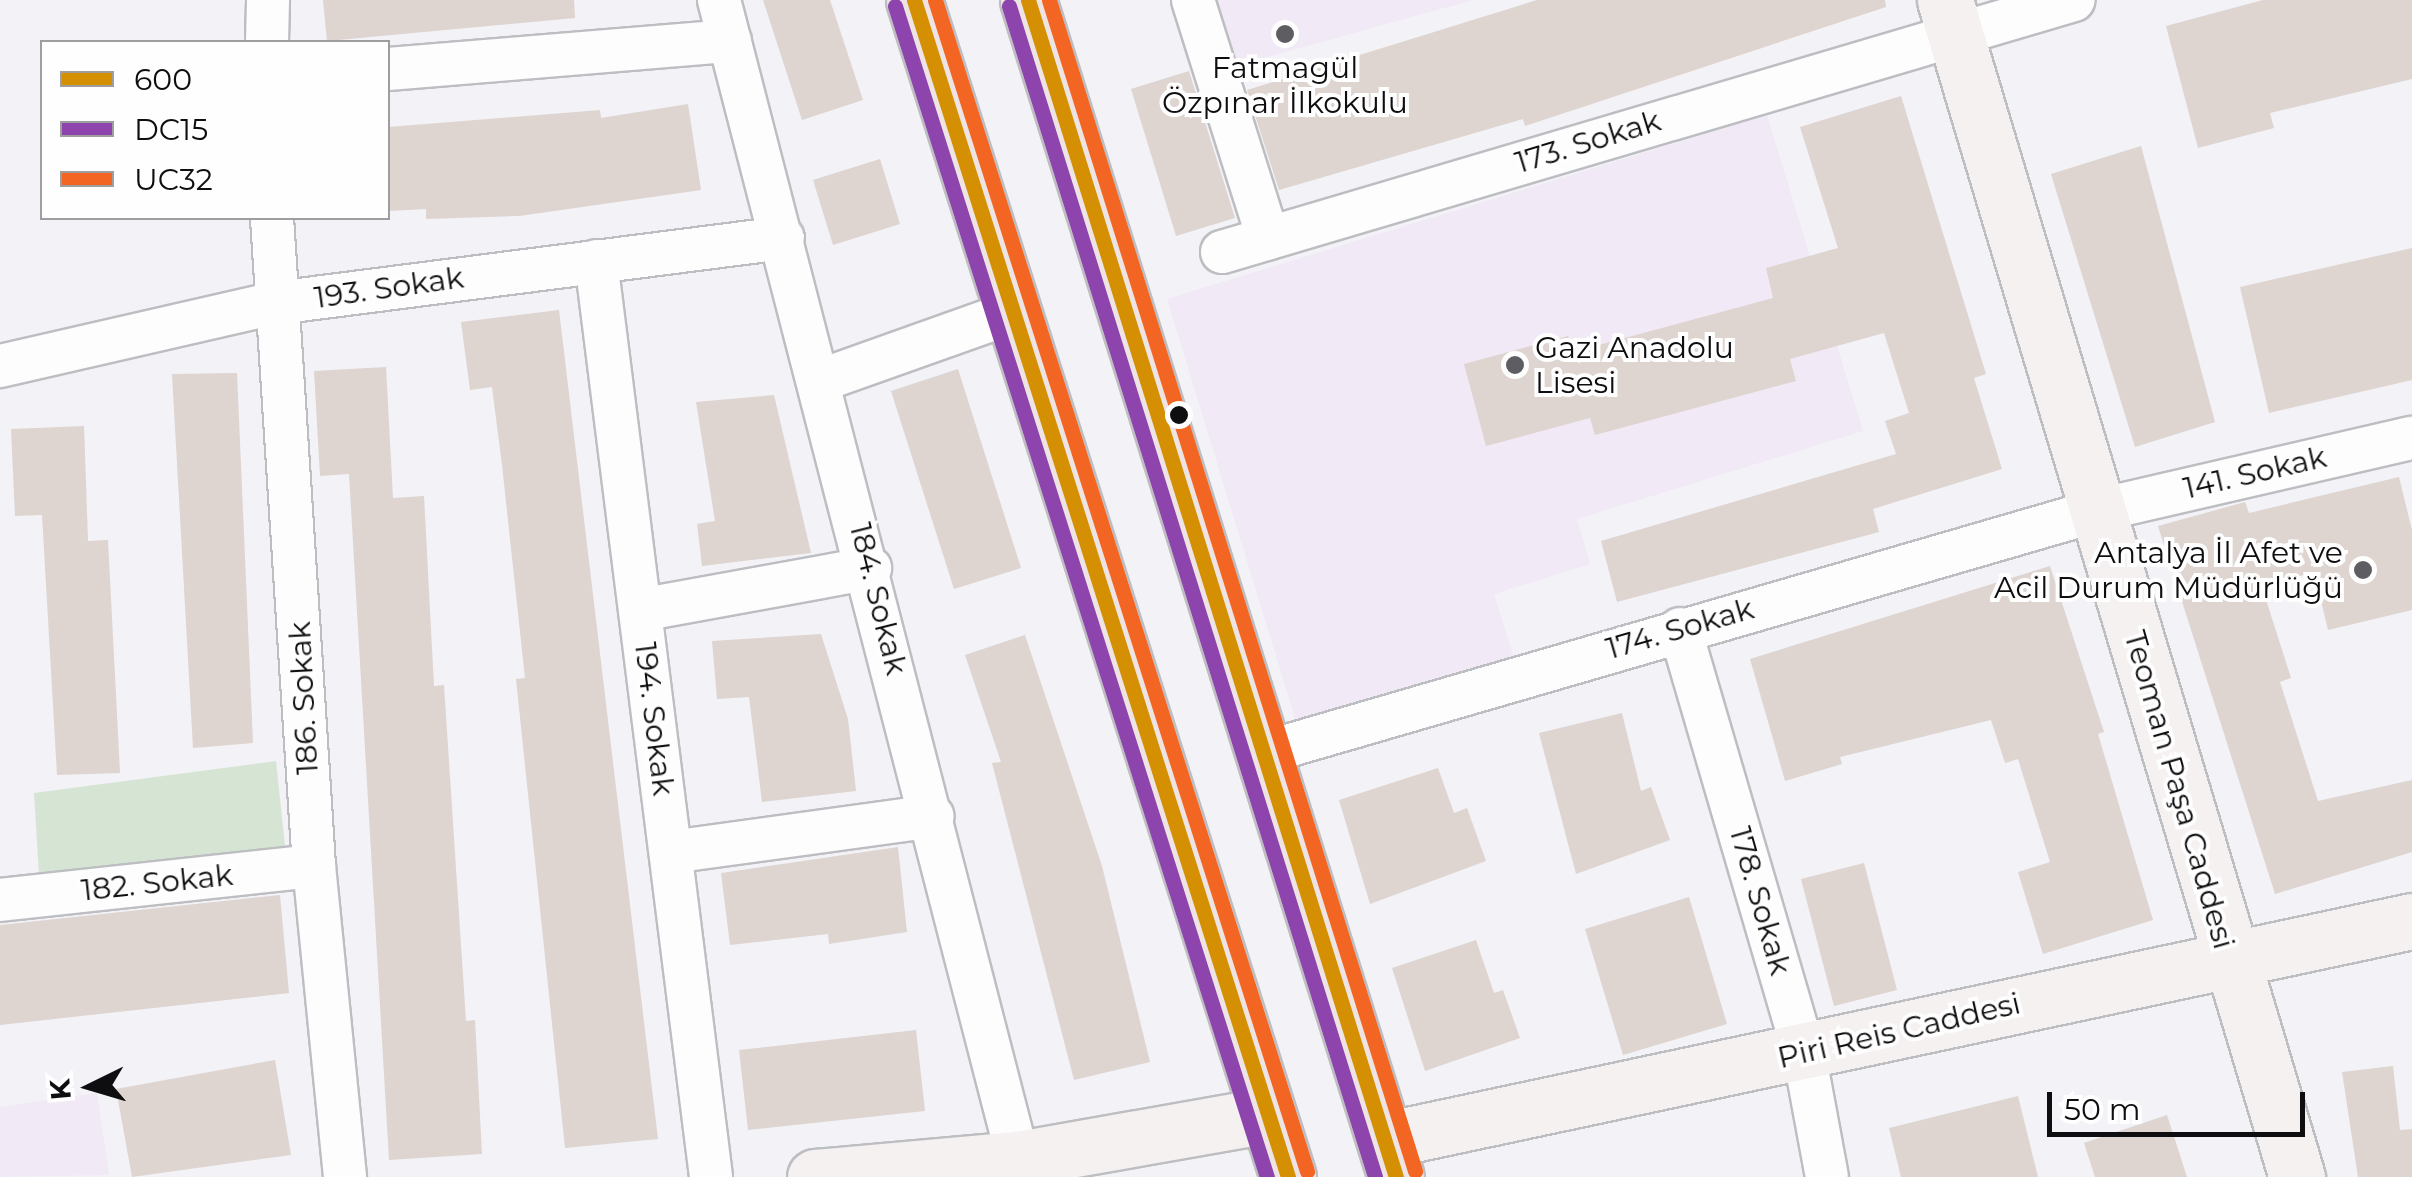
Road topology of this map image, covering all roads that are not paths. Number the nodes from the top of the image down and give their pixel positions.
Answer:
1 (268, 0) edge
2 (720, 0) edge
3 (914, 0) edge
4 (1028, 0) edge
5 (1193, 0) edge
6 (2074, 0) edge
7 (1950, 16) edge
8 (267, 40) edge
9 (730, 41) junction
10 (390, 70) edge
11 (272, 220) edge
12 (783, 238) junction
13 (1268, 238) junction
14 (1222, 252) dead end
15 (596, 260) junction
16 (276, 304) junction
17 (1010, 313) junction
18 (0, 366) edge
19 (822, 380) junction
20 (2412, 438) edge
21 (2099, 510) junction
22 (870, 568) junction
23 (640, 610) junction
24 (1680, 628) junction
25 (1263, 754) junction
26 (933, 816) junction
27 (671, 852) junction
28 (314, 866) junction
29 (0, 900) edge
30 (2412, 921) edge
31 (2227, 957) junction
32 (1804, 1053) junction
33 (1267, 1114) junction
34 (1018, 1159) junction
35 (1390, 1159) edge
36 (1075, 1162) edge
37 (875, 1174) edge
38 (344, 1177) edge
39 (712, 1177) edge
40 (815, 1177) edge
41 (1288, 1177) edge
42 (1827, 1177) edge
43 (2297, 1177) edge

1 - 8 street
2 - 9 street, 184. Sokak
3 - 17 main road
4 - 25 main road
5 - 13 street
6 - 7 street, 173. Sokak
7 - 13 street, 173. Sokak
7 - 21 street, Teoman Paşa Caddesi
9 - 10 street
9 - 12 street, 184. Sokak
11 - 16 street, 186. Sokak
12 - 15 street, 193. Sokak
12 - 19 street, 184. Sokak
13 - 14 street, 173. Sokak
15 - 16 street, 193. Sokak
15 - 23 street, 194. Sokak
16 - 18 street, 193. Sokak
16 - 28 street, 186. Sokak
17 - 19 street
17 - 33 main road
19 - 22 street, 184. Sokak
20 - 21 street, 141. Sokak
21 - 24 street, 174. Sokak
21 - 31 street, Teoman Paşa Caddesi
22 - 23 street
22 - 26 street, 184. Sokak
23 - 27 street, 194. Sokak
24 - 25 street, 174. Sokak
24 - 32 street, 178. Sokak
25 - 35 main road
26 - 27 street
26 - 34 street, 184. Sokak
27 - 39 street, 194. Sokak
28 - 29 street, 182. Sokak
28 - 38 street, 186. Sokak
30 - 31 street, Piri Reis Caddesi
31 - 32 street, Piri Reis Caddesi
31 - 43 street, Teoman Paşa Caddesi
32 - 35 street, Piri Reis Caddesi
32 - 42 street, 178. Sokak
33 - 36 street
33 - 41 main road
34 - 36 street
34 - 37 street
37 - 40 street

